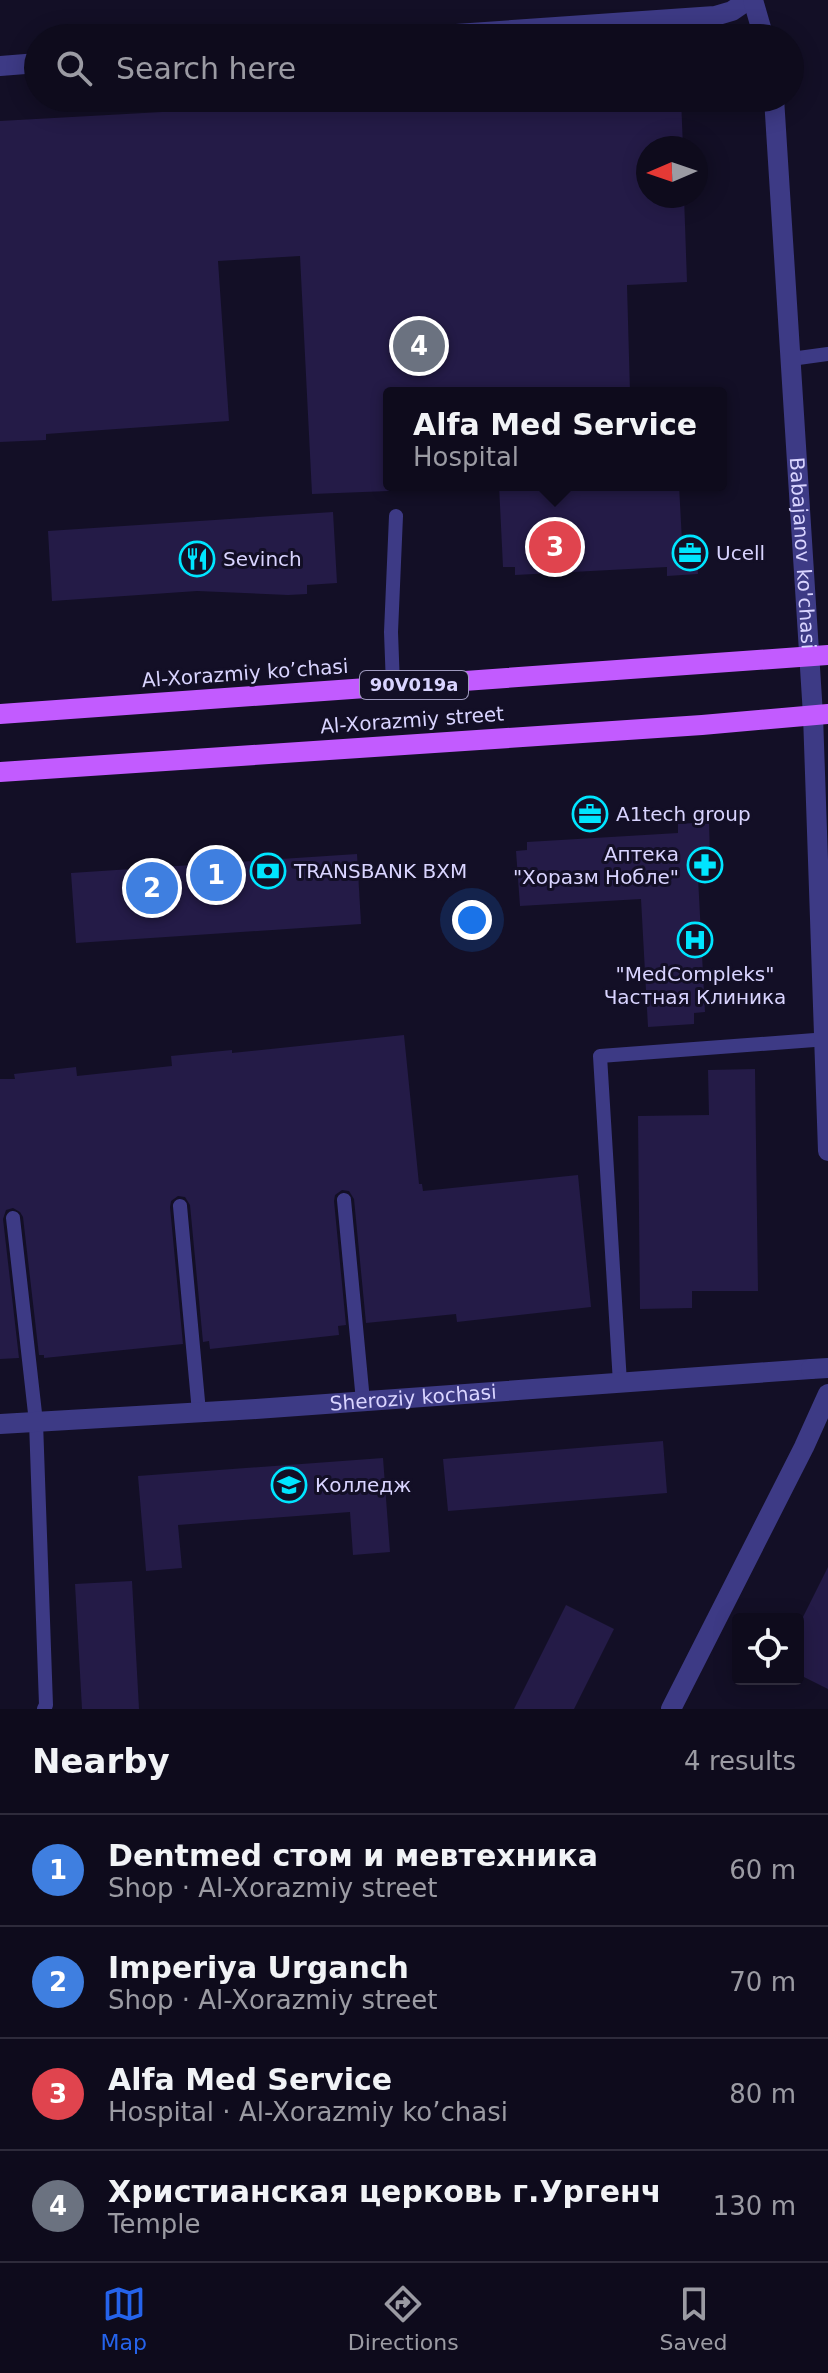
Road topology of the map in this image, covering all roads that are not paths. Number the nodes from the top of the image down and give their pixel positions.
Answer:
1 (750, 0) edge
2 (600, 24) edge
3 (759, 24) edge
4 (24, 64) edge
5 (0, 66) edge
6 (775, 112) edge
7 (828, 354) edge
8 (791, 359) junction
9 (396, 516) dead end
10 (818, 656) edge
11 (393, 686) junction
12 (0, 714) edge
13 (820, 715) edge
14 (0, 772) edge
15 (825, 1040) edge
16 (828, 1151) edge
17 (344, 1200) dead end
18 (180, 1206) dead end
19 (13, 1218) dead end
20 (820, 1368) edge
21 (620, 1383) junction
22 (828, 1394) edge
23 (363, 1401) junction
24 (199, 1412) junction
25 (36, 1422) junction
26 (0, 1424) edge
27 (44, 1709) edge
28 (671, 1709) edge

1 - 2 street
1 - 3 street
4 - 5 street
6 - 8 street, Babajanov ko'chasi
7 - 8 lane
8 - 10 street, Babajanov ko'chasi
9 - 11 lane
10 - 11 main road, Al-Xorazmiy ko’chasi / 90V019a
10 - 13 street, Babajanov ko'chasi
11 - 12 main road, Al-Xorazmiy ko’chasi / 90V019a
13 - 14 main road, Al-Xorazmiy street
13 - 15 street, Babajanov ko'chasi
15 - 16 street, Babajanov ko'chasi
15 - 21 lane
17 - 23 lane
18 - 24 lane
19 - 25 lane
20 - 21 street, Sheroziy kochasi
21 - 23 street, Sheroziy kochasi
22 - 28 street
23 - 24 street, Sheroziy kochasi
24 - 25 street, Sheroziy kochasi
25 - 26 street, Sheroziy kochasi
25 - 27 lane

